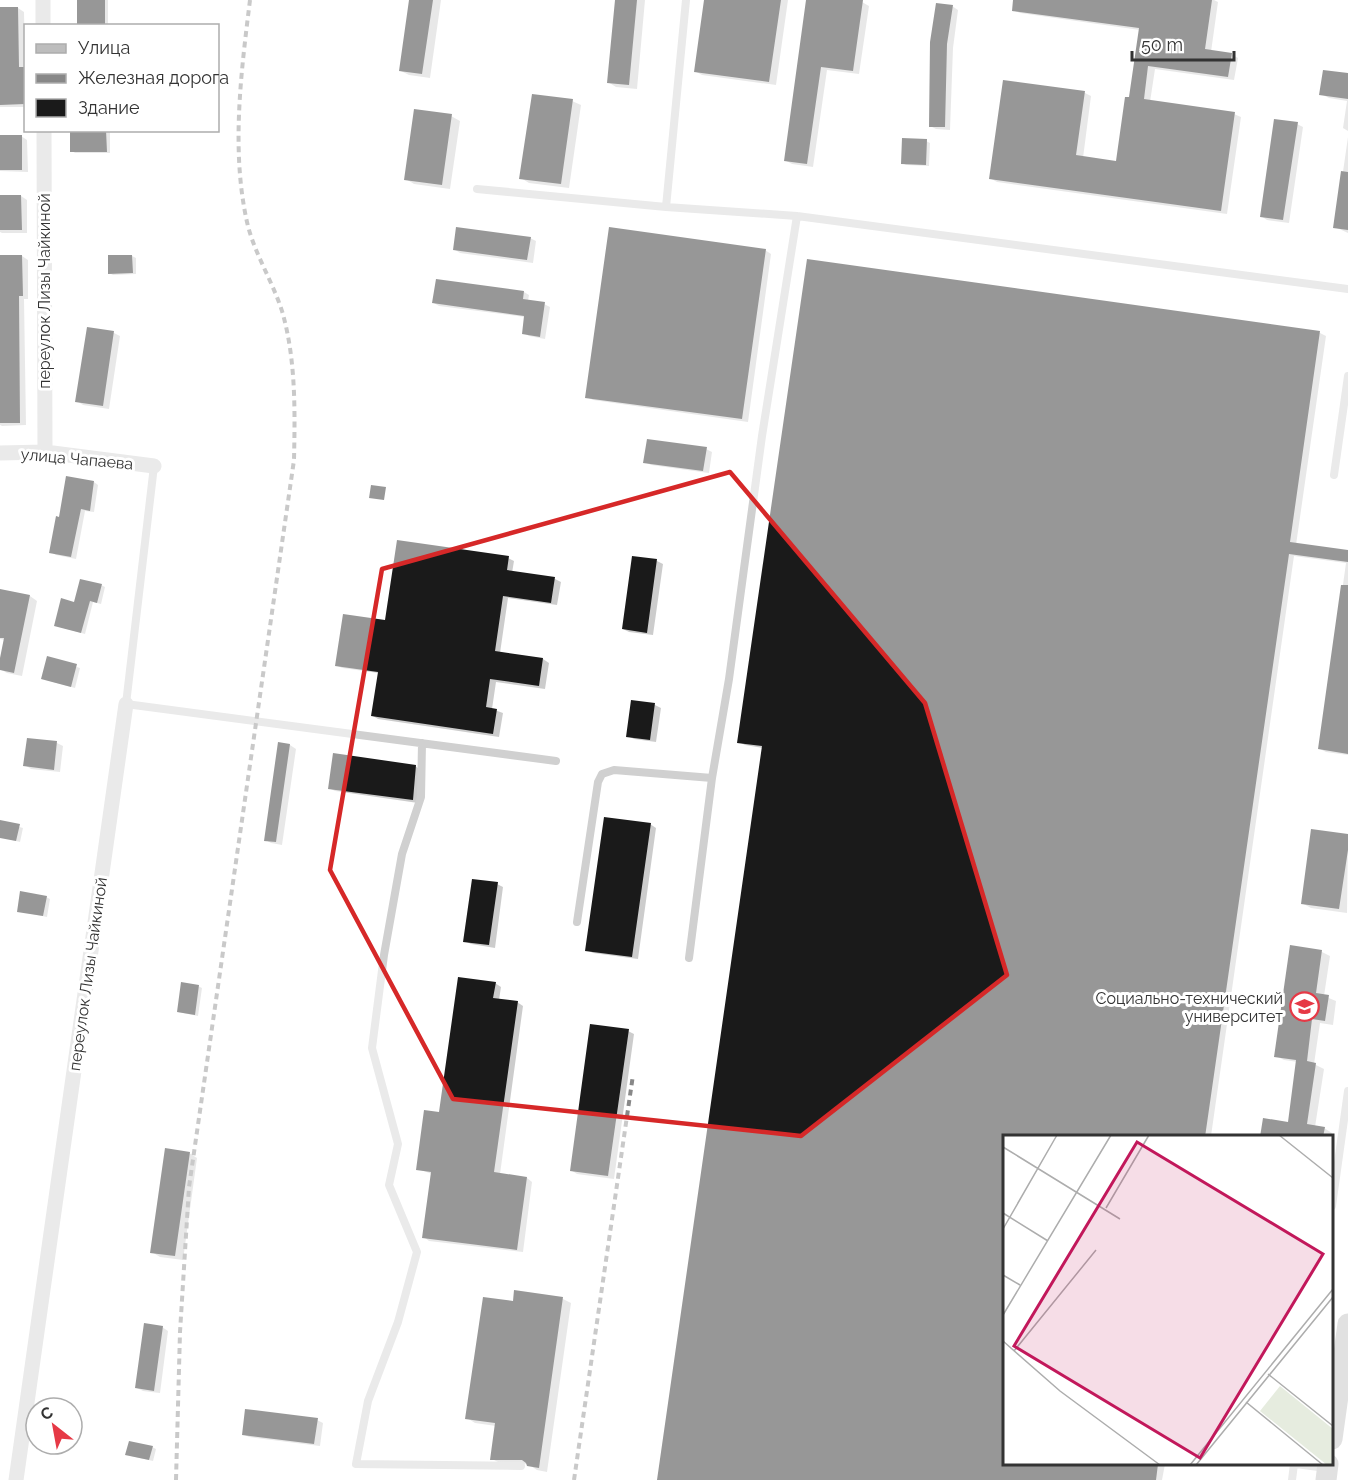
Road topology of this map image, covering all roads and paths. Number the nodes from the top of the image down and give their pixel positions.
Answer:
1 (43, 0) edge
2 (686, 0) edge
3 (43, 24) edge
4 (44, 132) edge
5 (477, 189) dead end
6 (666, 207) junction
7 (797, 216) junction
8 (1348, 289) edge
9 (1348, 376) edge
10 (45, 452) junction
11 (0, 453) edge
12 (154, 466) joint
13 (1334, 475) dead end
14 (126, 704) junction
15 (422, 743) junction
16 (556, 761) dead end
17 (712, 778) junction
18 (577, 922) dead end
19 (689, 958) dead end
20 (1348, 1091) edge
21 (1333, 1199) edge
22 (1348, 1324) edge
23 (1333, 1432) edge
24 (1295, 1465) edge
25 (1300, 1465) edge
26 (521, 1466) dead end
27 (1327, 1471) edge
28 (16, 1480) edge
29 (1292, 1480) edge

1 - 3 street
2 - 6 lane
4 - 10 street, переулок Лизы Чайкиной
5 - 6 lane
6 - 7 lane
7 - 8 lane
7 - 17 lane
9 - 13 lane
10 - 11 street, улица Чапаева
10 - 12 street, улица Чапаева
12 - 14 lane, переулок Лизы Чайкиной
14 - 15 lane
14 - 28 street, переулок Лизы Чайкиной
15 - 16 lane
15 - 26 lane
17 - 18 lane
17 - 19 lane
20 - 21 lane
22 - 23 street
24 - 29 lane
25 - 27 lane

